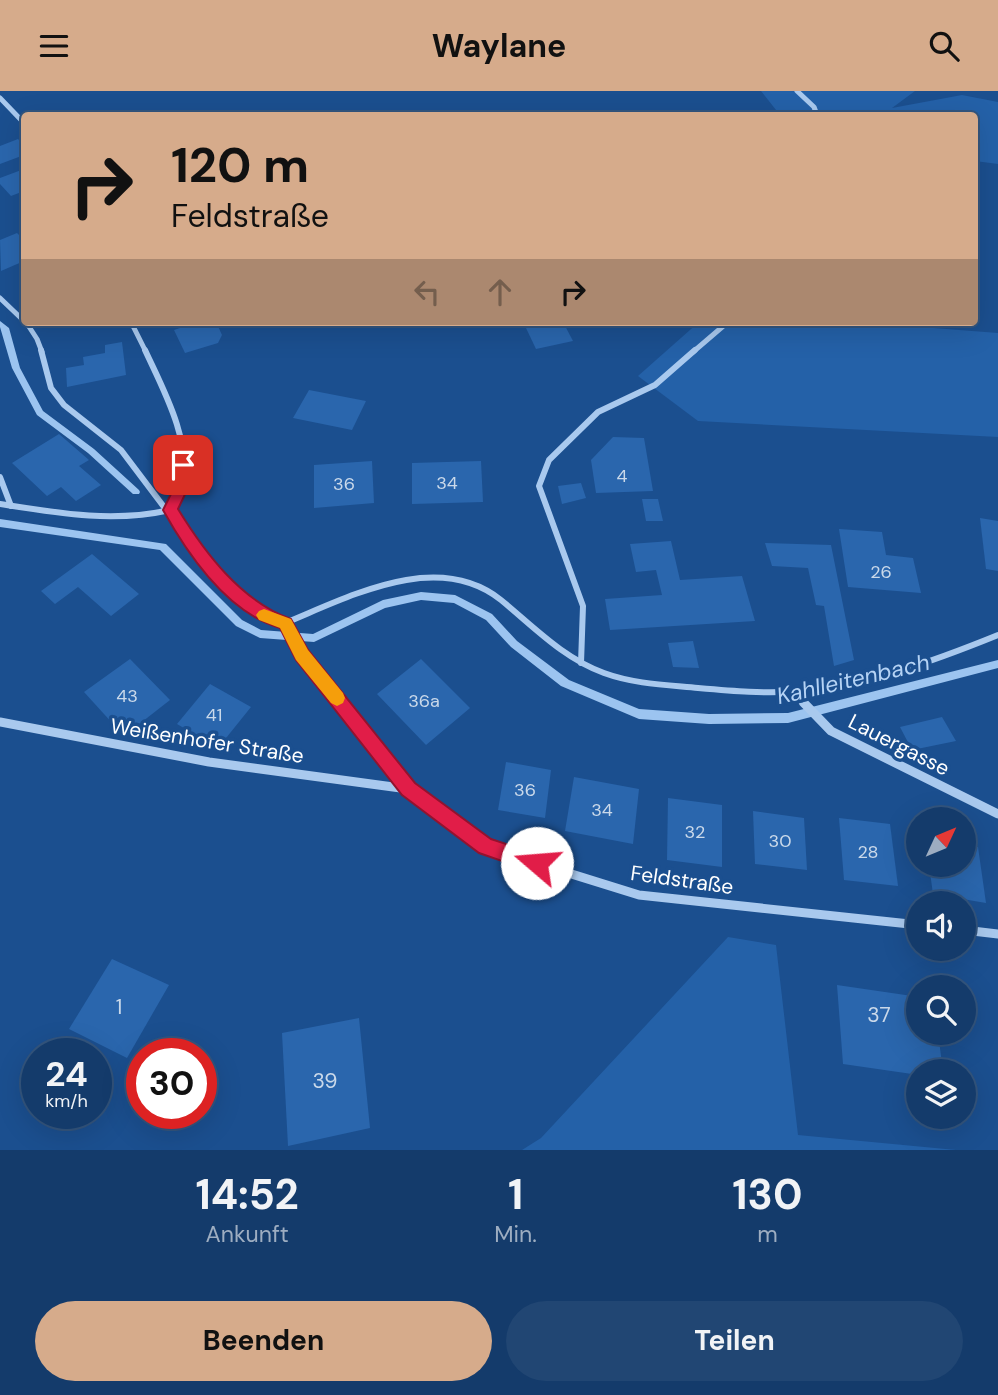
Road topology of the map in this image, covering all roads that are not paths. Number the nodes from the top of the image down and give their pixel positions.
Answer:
1 (797, 91) edge
2 (0, 98) edge
3 (816, 112) edge
4 (21, 120) edge
5 (0, 298) edge
6 (21, 317) edge
7 (28, 326) edge
8 (133, 326) edge
9 (723, 326) edge
10 (0, 477) edge
11 (0, 504) edge
12 (11, 506) junction
13 (170, 510) junction
14 (285, 623) junction
15 (998, 635) edge
16 (581, 663) junction
17 (800, 691) junction
18 (0, 722) edge
19 (409, 789) junction
20 (998, 814) edge
21 (906, 924) edge
22 (976, 931) edge
23 (998, 934) edge

1 - 3 street
2 - 4 street
5 - 6 street
7 - 13 street
8 - 13 street
9 - 16 street
10 - 12 street
11 - 12 street
12 - 13 street
13 - 14 street
14 - 16 street
14 - 19 street, Feldstraße
15 - 17 street
16 - 17 street
17 - 20 street, Lauergasse
18 - 19 street, Weißenhofer Straße
19 - 21 street, Feldstraße
22 - 23 street

